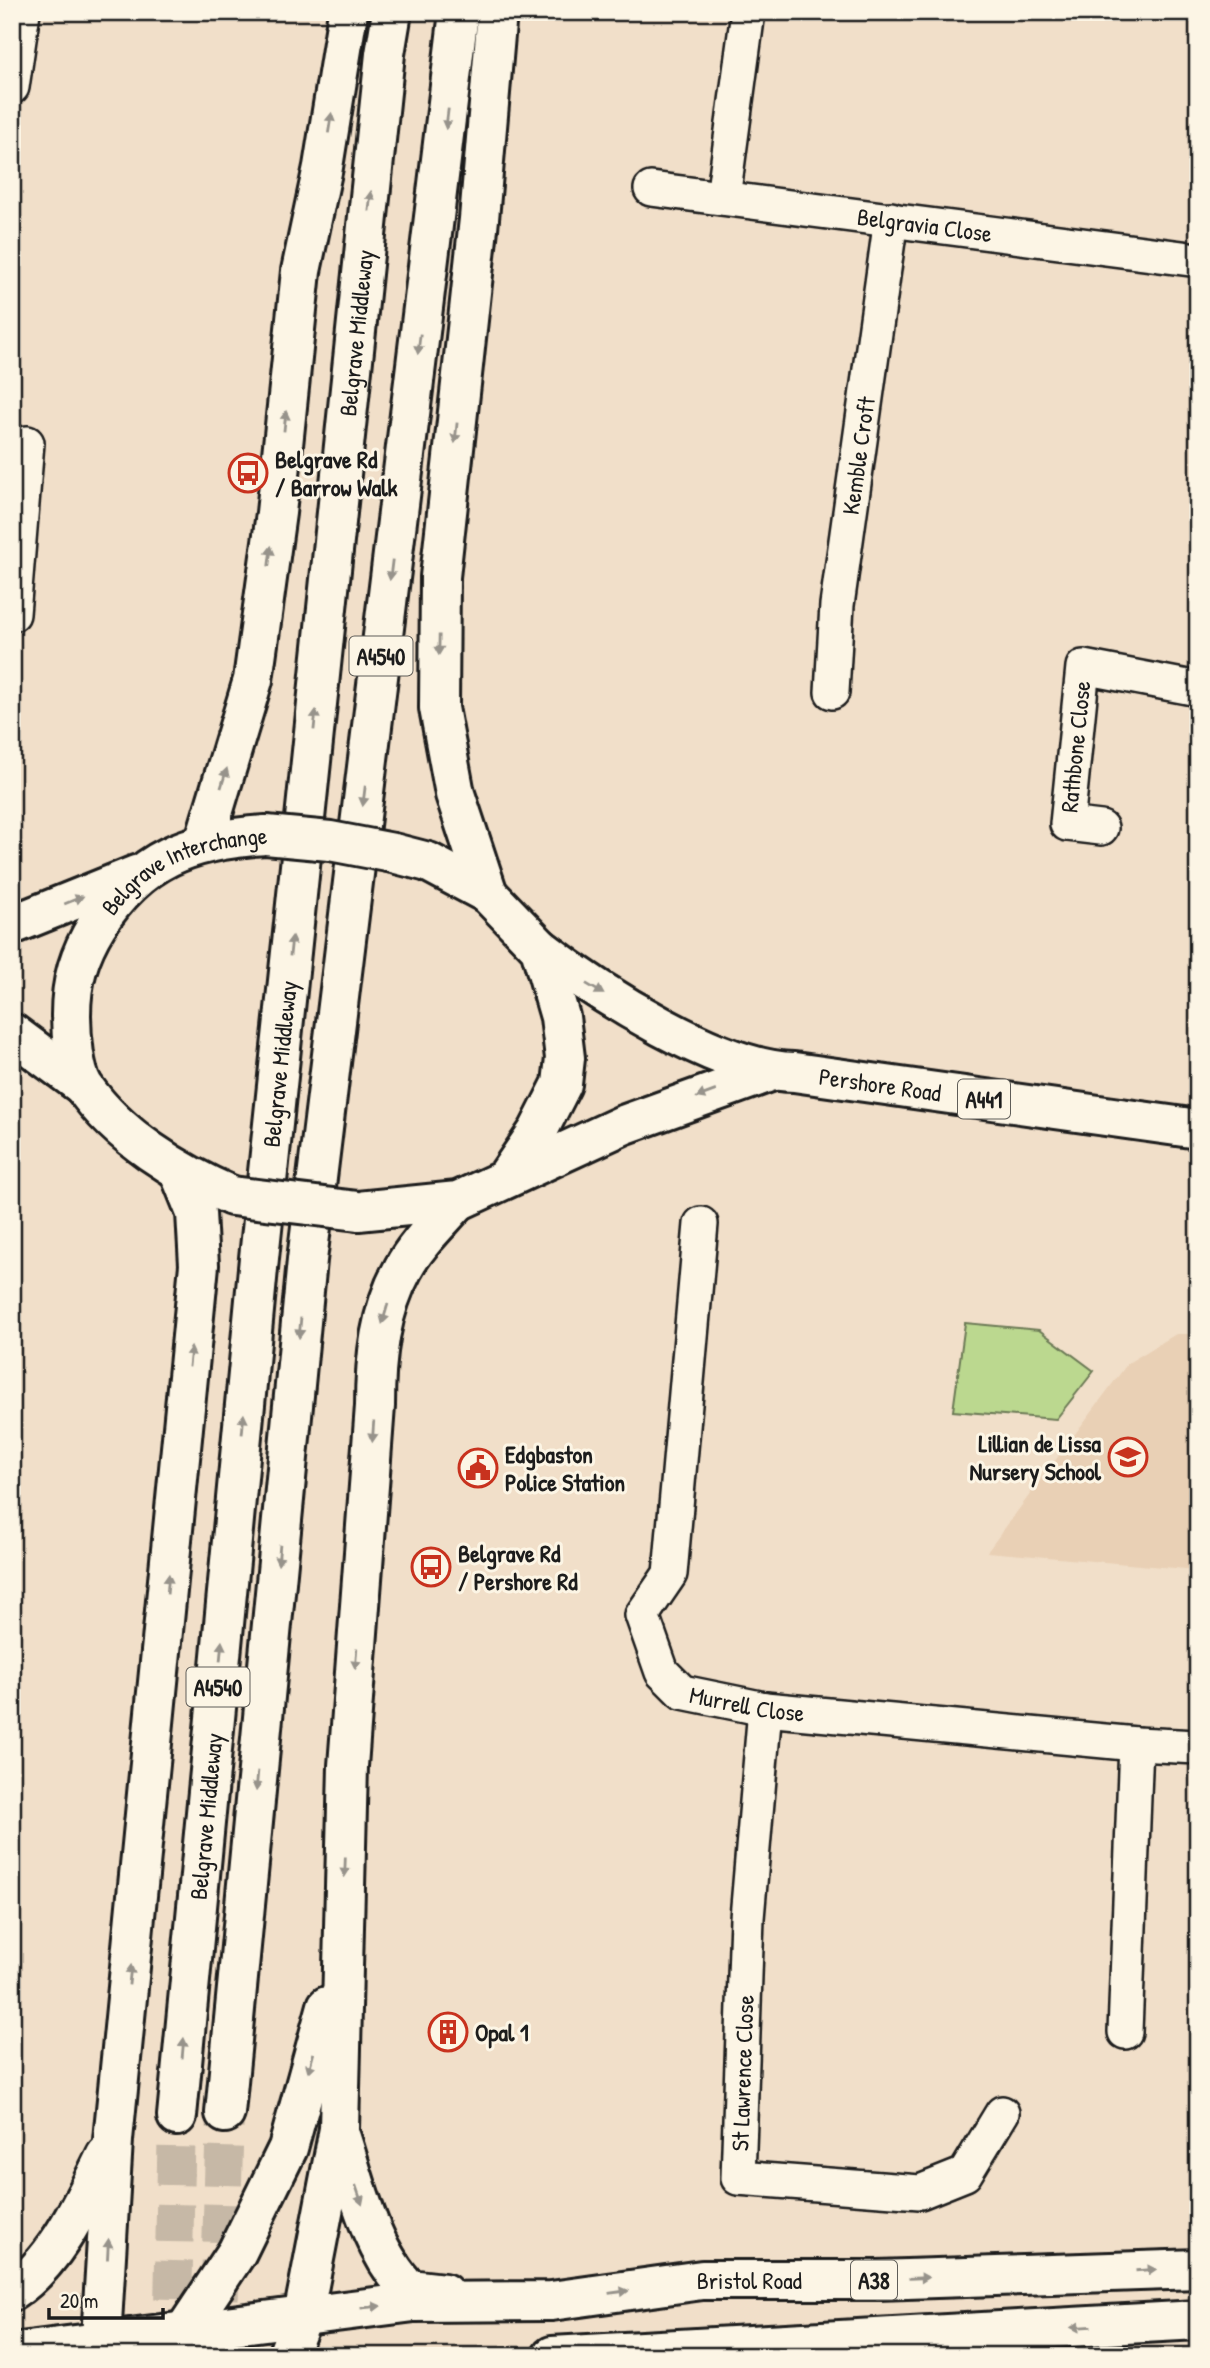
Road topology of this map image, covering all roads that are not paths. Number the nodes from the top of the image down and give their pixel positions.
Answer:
1 (23, 12) edge
2 (348, 12) edge
3 (392, 12) edge
4 (459, 12) edge
5 (497, 12) edge
6 (748, 12) edge
7 (12, 87) edge
8 (651, 189) dead end
9 (723, 198) junction
10 (891, 219) junction
11 (1198, 260) edge
12 (27, 443) dead end
13 (15, 559) edge
14 (13, 614) edge
15 (1198, 689) edge
16 (832, 692) dead end
17 (1101, 828) dead end
18 (204, 843) junction
19 (136, 875) junction
20 (488, 894) junction
21 (12, 925) edge
22 (540, 948) junction
23 (12, 1033) edge
24 (770, 1072) junction
25 (82, 1085) junction
26 (1198, 1129) edge
27 (179, 1171) junction
28 (508, 1175) junction
29 (458, 1200) junction
30 (701, 1224) dead end
31 (765, 1709) junction
32 (1136, 1744) junction
33 (1198, 1747) edge
34 (342, 1950) junction
35 (1125, 2032) dead end
36 (225, 2113) tunnel mouth
37 (1002, 2113) dead end
38 (177, 2116) tunnel mouth
39 (339, 2129) junction
40 (113, 2140) junction
41 (1198, 2269) edge
42 (12, 2291) edge
43 (551, 2301) junction
44 (303, 2316) junction
45 (1198, 2320) edge
46 (177, 2342) edge
47 (1013, 2344) edge
48 (112, 2351) edge
49 (12, 2353) edge
50 (260, 2356) edge
51 (287, 2356) edge
52 (552, 2356) edge

1 - 7 street
18 -> 2 main road
38 -> 3 main road, Belgrave Middleway / A4540
4 -> 36 main road, Belgrave Middleway / A4540
5 -> 20 main road
6 - 9 street
8 - 9 street, Belgravia Close
9 - 10 street, Belgravia Close
10 - 11 street, Belgravia Close
10 - 16 street, Kemble Croft
12 - 13 street
13 - 14 street
15 - 17 street, Rathbone Close
18 - 19 main road, Belgrave Interchange
18 - 20 main road, Belgrave Interchange, bridge
21 -> 19 main road
19 - 25 main road, Belgrave Interchange
20 - 22 main road, Belgrave Interchange
22 -> 24 main road, Pershore Road / A441
22 - 28 main road, Belgrave Interchange
23 - 25 main road
24 - 26 main road, Pershore Road / A441
24 -> 28 main road, Pershore Road / A441
25 - 27 main road, Belgrave Interchange
27 - 29 main road, Belgrave Interchange, bridge
40 -> 27 main road
28 - 29 main road, Belgrave Interchange
29 -> 34 main road
30 - 31 street, Murrell Close
31 - 32 street, Murrell Close
31 - 37 street, St Lawrence Close
32 - 33 street, Murrell Close
32 - 35 street
34 - 39 main road
34 -> 46 main road
39 -> 43 main road
39 - 44 main road
40 - 42 main road
48 -> 40 main road
43 -> 41 main road, Bristol Road / A38
44 -> 43 main road, Bristol Road / A38
44 - 46 main road, A38
44 - 50 main road
44 - 51 main road
45 -> 47 main road
46 - 48 main road, A38
47 - 52 main road
48 - 49 main road, A38

